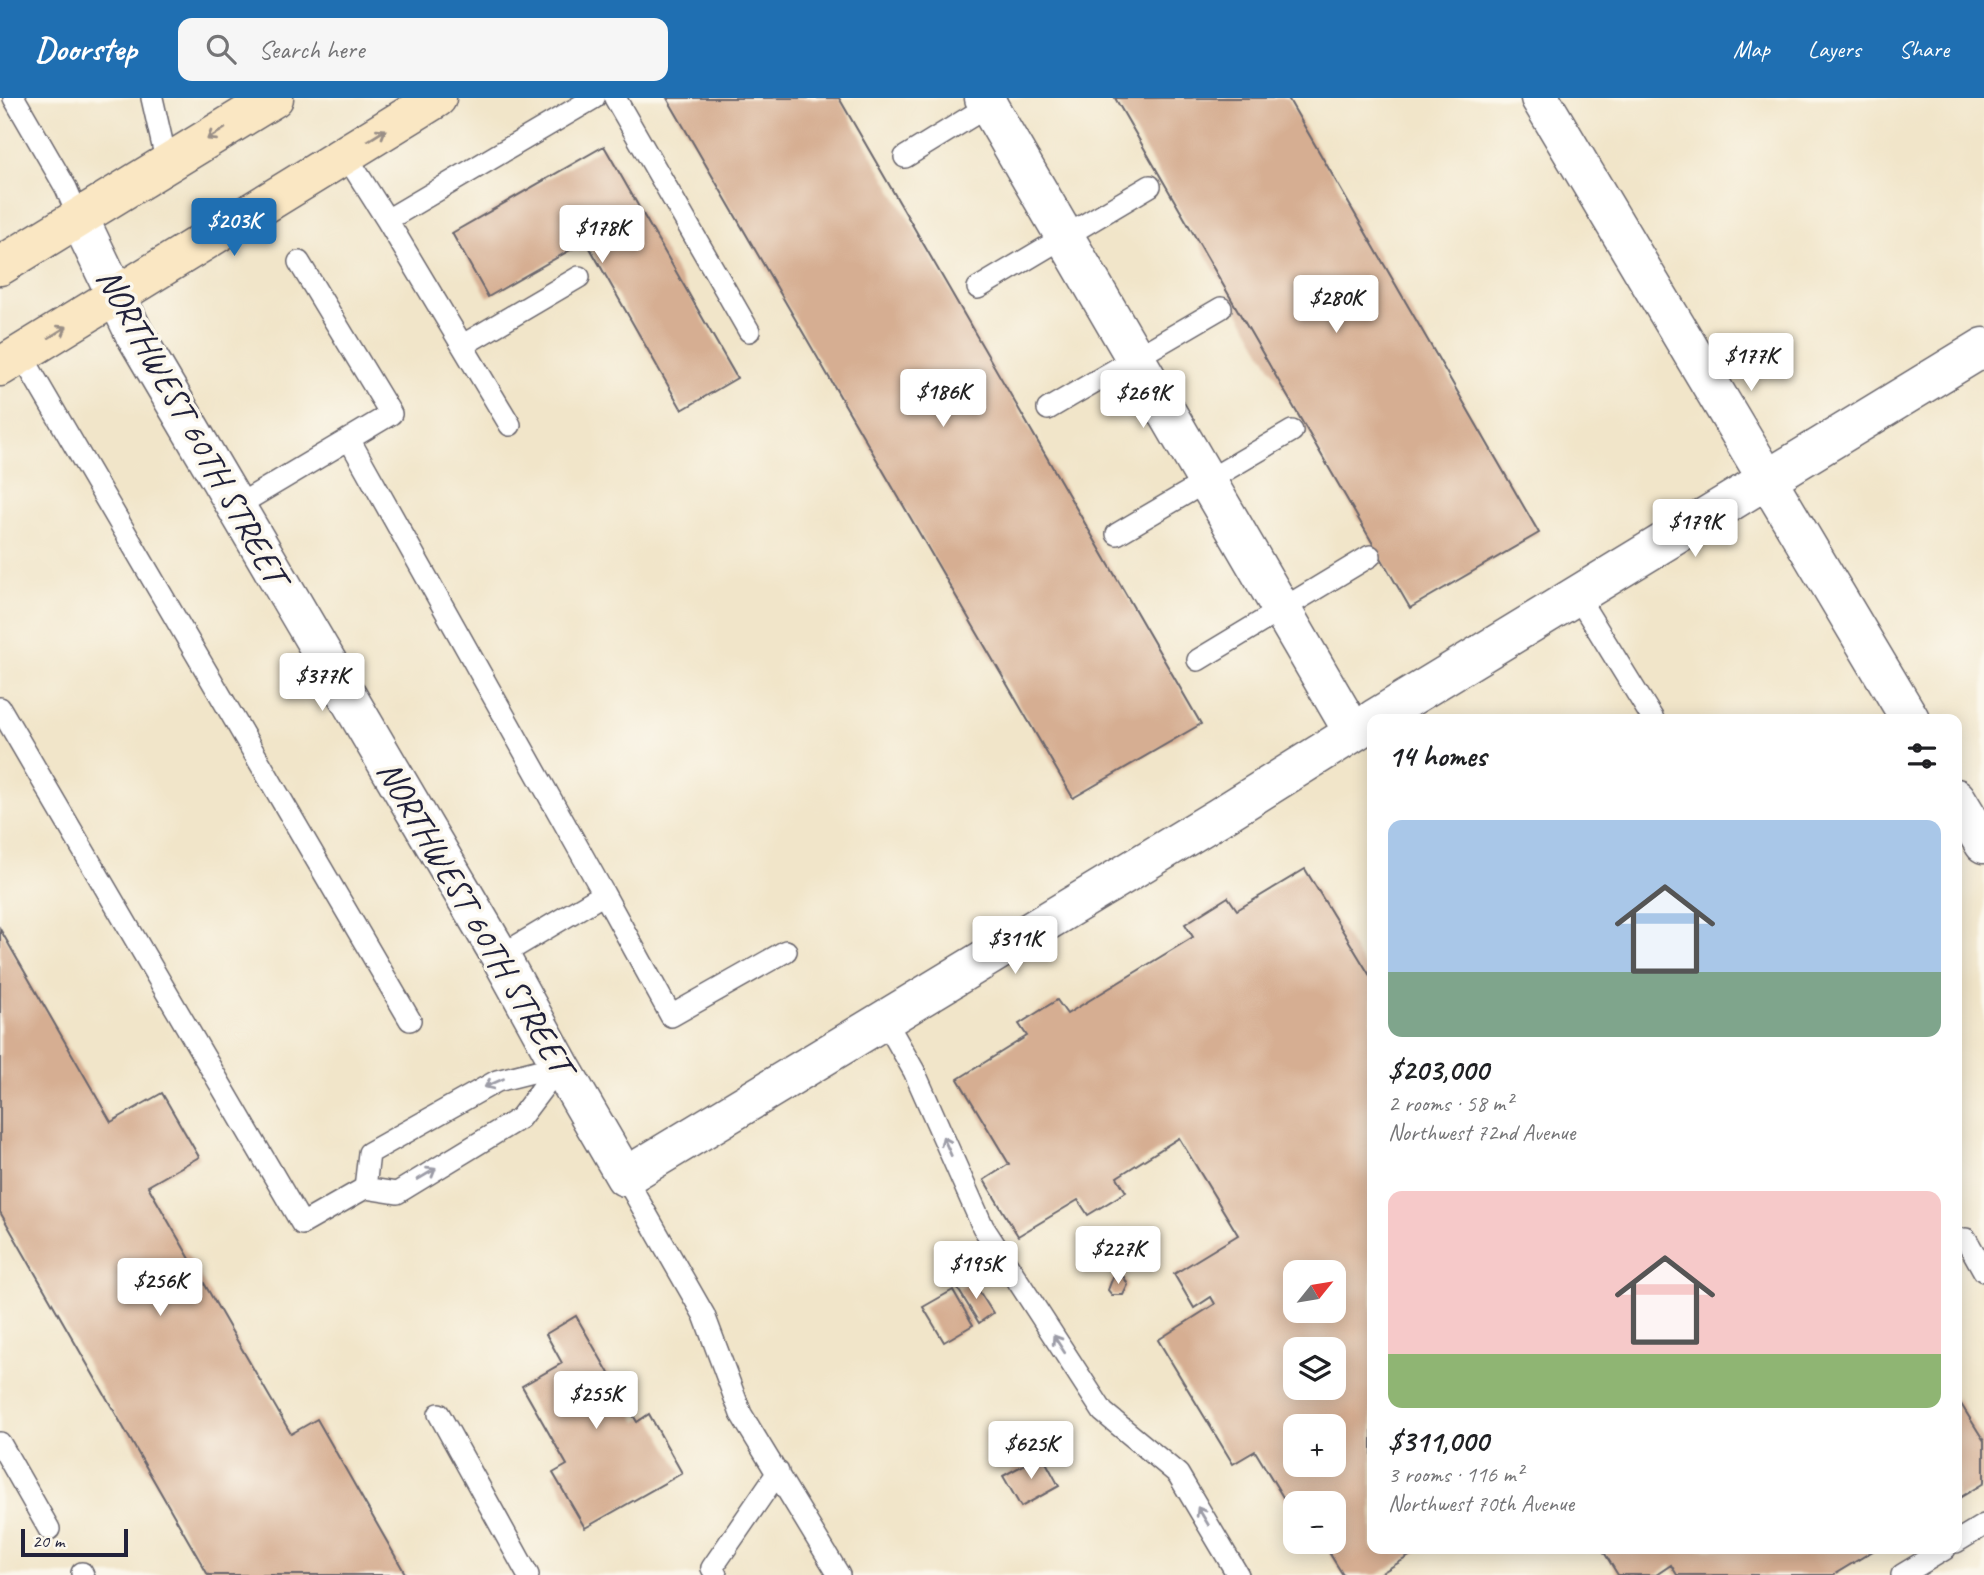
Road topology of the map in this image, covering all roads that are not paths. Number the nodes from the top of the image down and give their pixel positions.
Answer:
1 (14, 98) edge
2 (152, 98) edge
3 (274, 98) edge
4 (437, 98) edge
5 (594, 98) edge
6 (615, 98) edge
7 (1540, 98) edge
8 (991, 101) edge
9 (345, 154) junction
10 (905, 156) dead end
11 (167, 164) junction
12 (1150, 186) dead end
13 (79, 218) junction
14 (387, 220) junction
15 (1065, 237) junction
16 (299, 262) dead end
17 (0, 266) edge
18 (579, 277) dead end
19 (978, 288) dead end
20 (117, 296) junction
21 (1221, 308) dead end
22 (749, 331) dead end
23 (463, 345) junction
24 (1984, 347) edge
25 (1135, 358) junction
26 (11, 361) edge
27 (1048, 409) dead end
28 (510, 425) dead end
29 (1293, 431) dead end
30 (349, 439) junction
31 (1769, 480) junction
32 (1207, 481) junction
33 (235, 507) junction
34 (1117, 534) dead end
35 (1370, 556) dead end
36 (1577, 596) junction
37 (1282, 610) junction
38 (1198, 660) dead end
39 (0, 708) edge
40 (1383, 714) edge
41 (1650, 714) edge
42 (1907, 714) edge
43 (1367, 724) edge
44 (1962, 808) edge
45 (1984, 844) edge
46 (604, 894) junction
47 (786, 951) dead end
48 (500, 956) junction
49 (410, 1020) dead end
50 (885, 1020) junction
51 (559, 1065) junction
52 (625, 1177) junction
53 (365, 1188) junction
54 (1962, 1239) edge
55 (1984, 1270) edge
56 (439, 1414) dead end
57 (0, 1443) edge
58 (778, 1472) junction
59 (1984, 1525) edge
60 (50, 1529) dead end
61 (1962, 1538) edge
62 (1937, 1554) edge
63 (710, 1573) edge
64 (528, 1575) edge
65 (839, 1575) edge
66 (1238, 1575) edge
67 (1902, 1575) edge

1 - 13 lane
2 - 11 lane
3 -> 11 main road
9 -> 4 main road
5 - 14 lane
6 - 22 lane
7 - 31 street
8 - 10 lane
8 - 15 street
9 - 14 lane
9 - 20 main road
11 - 13 main road
12 - 15 lane
13 - 17 main road
13 - 20 street, NORTHWEST 60TH STREET
14 - 23 lane
15 - 19 lane
15 - 25 street
16 - 30 lane
18 - 23 lane
26 -> 20 main road
20 - 33 street, NORTHWEST 60TH STREET
21 - 25 lane
23 - 28 lane
24 - 31 street
25 - 27 lane
25 - 32 street
26 - 49 lane
29 - 32 lane
30 - 33 lane
30 - 46 lane
31 - 36 street
31 - 42 street
32 - 34 lane
32 - 37 street
33 - 48 street, NORTHWEST 60TH STREET
35 - 37 lane
36 - 40 street
36 - 41 lane
37 - 38 lane
37 - 43 street
39 - 53 lane
43 - 50 street
44 - 45 street
46 - 47 lane
46 - 48 lane
48 - 51 street, NORTHWEST 60TH STREET
50 - 52 street
66 -> 50 lane
51 - 52 street, NORTHWEST 60TH STREET
53 -> 51 lane
51 -> 53 lane
52 - 58 lane
54 - 55 lane
56 - 64 lane
57 - 60 lane
58 - 63 lane
58 - 65 lane
59 - 61 lane
62 - 67 lane

